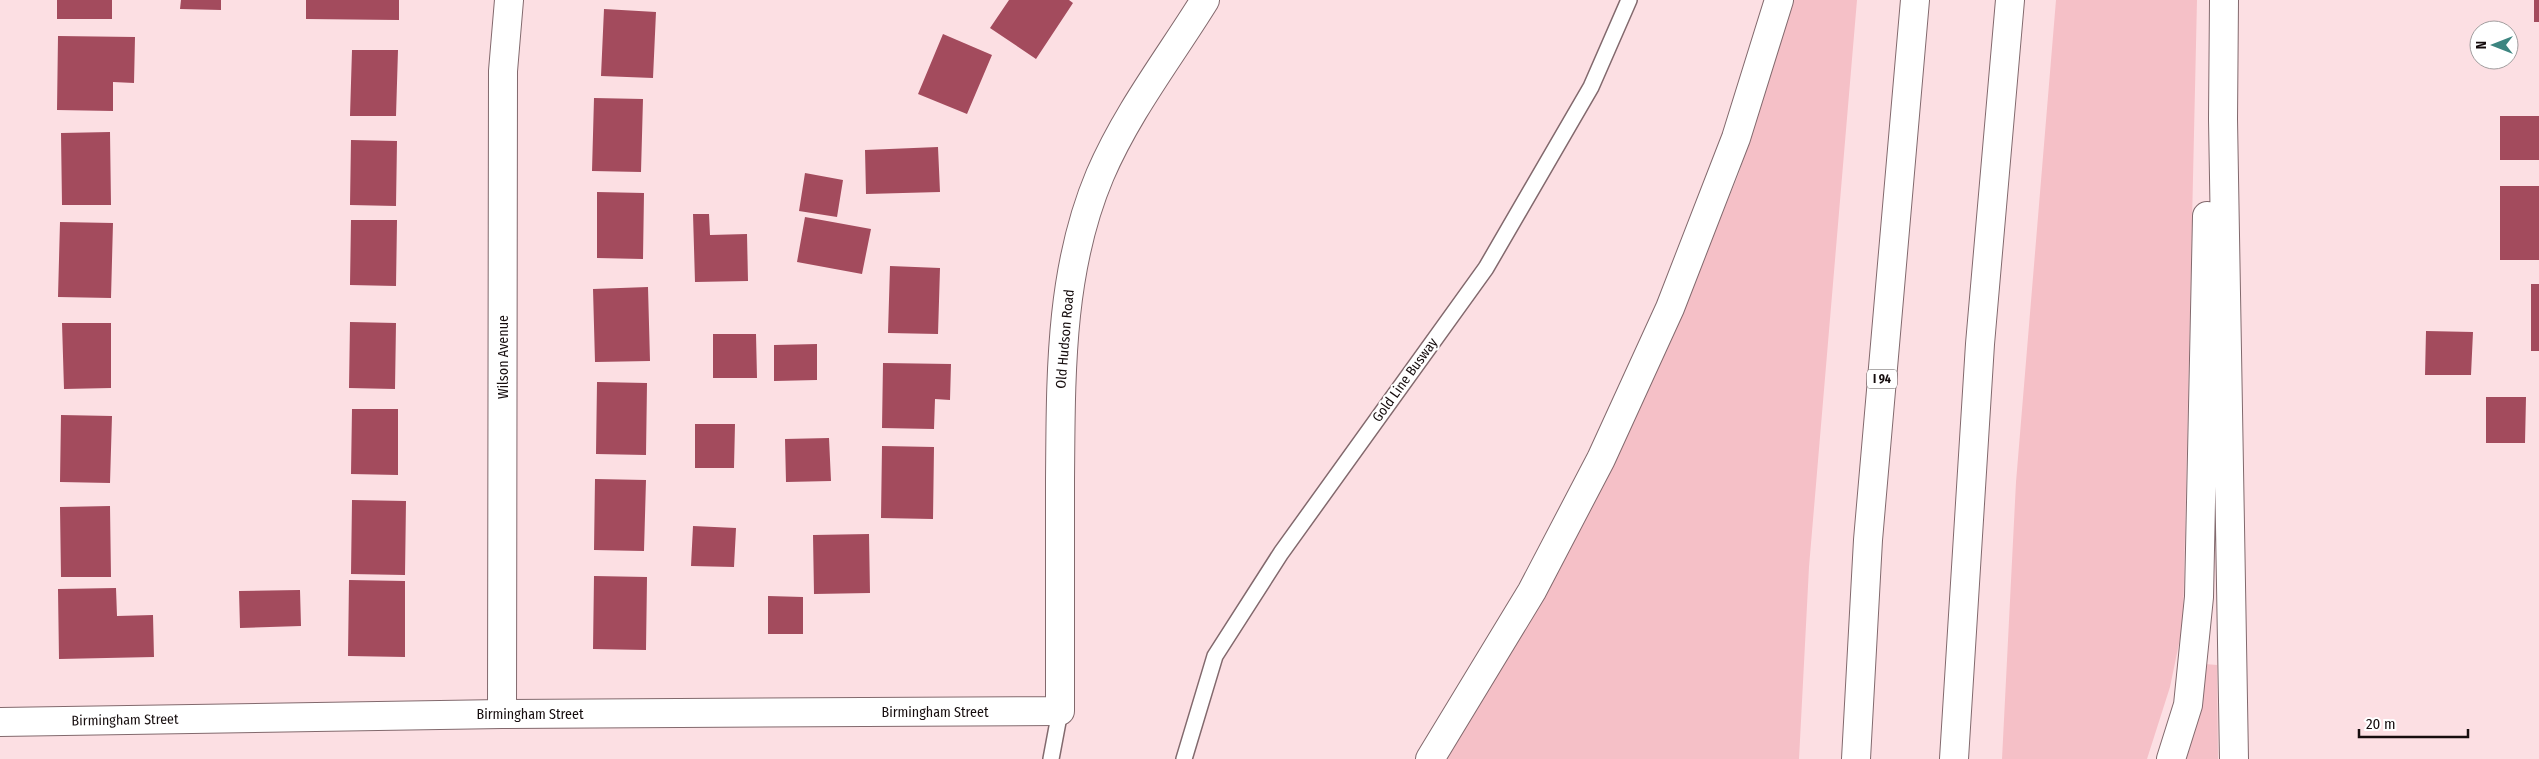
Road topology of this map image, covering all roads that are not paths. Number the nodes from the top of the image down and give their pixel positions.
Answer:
1 (509, 0) edge
2 (1205, 0) edge
3 (1629, 0) edge
4 (1779, 0) edge
5 (1915, 0) edge
6 (2010, 0) edge
7 (2224, 0) edge
8 (2223, 119) junction
9 (1060, 711) junction
10 (502, 714) junction
11 (0, 722) edge
12 (1051, 759) edge
13 (1184, 759) edge
14 (1430, 759) edge
15 (1856, 759) edge
16 (1954, 759) edge
17 (2171, 759) edge
18 (2234, 759) edge

1 - 10 main road, Wilson Avenue
2 - 9 main road, Old Hudson Road
3 - 13 lane, Gold Line Busway
4 - 14 main road
5 - 15 main road, I 94
6 - 16 main road
7 - 8 main road
8 - 17 main road
8 - 18 main road
9 - 10 main road, Birmingham Street
9 - 12 lane
10 - 11 main road, Birmingham Street

